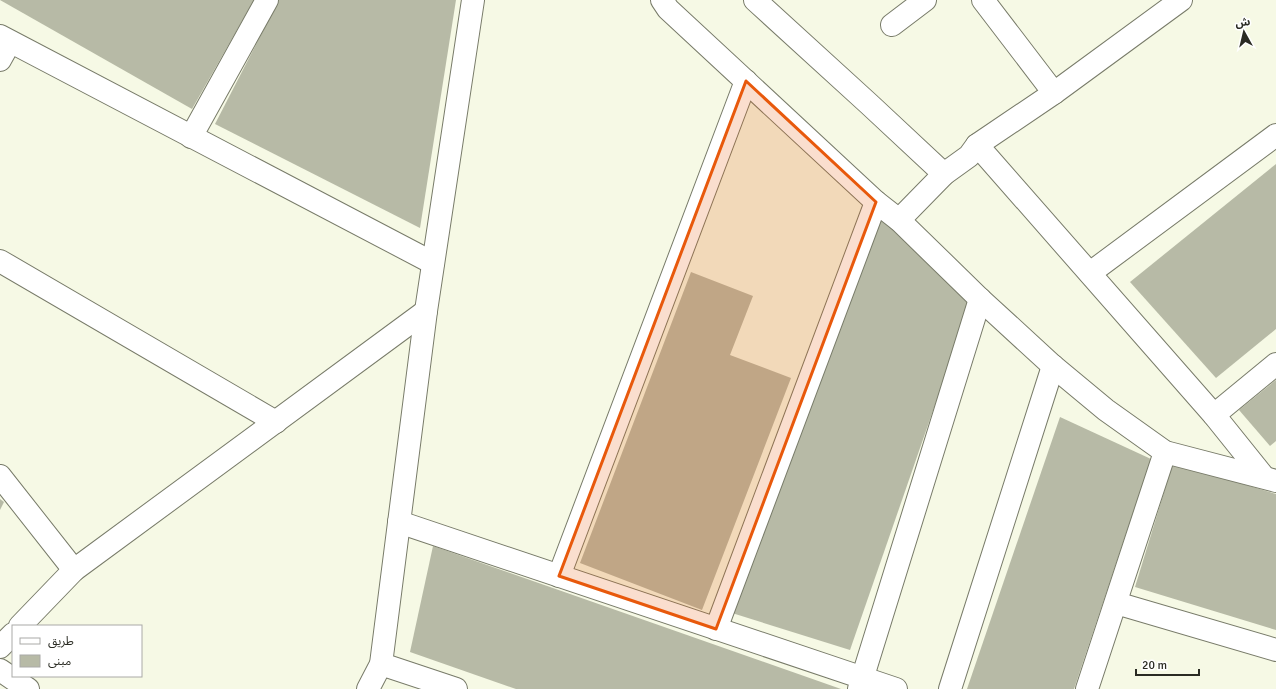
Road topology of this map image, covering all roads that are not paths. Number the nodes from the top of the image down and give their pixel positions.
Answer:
1 (267, 0) edge
2 (473, 0) edge
3 (662, 0) edge
4 (755, 0) edge
5 (926, 0) edge
6 (983, 0) edge
7 (1181, 0) edge
8 (892, 26) dead end
9 (3, 46) edge
10 (746, 81) junction
11 (1054, 93) junction
12 (1276, 135) edge
13 (192, 137) junction
14 (977, 145) junction
15 (944, 174) junction
16 (876, 202) junction
17 (899, 220) junction
18 (0, 261) edge
19 (433, 263) junction
20 (1090, 273) junction
21 (980, 299) junction
22 (426, 311) junction
23 (1276, 364) edge
24 (1053, 366) junction
25 (1214, 415) junction
26 (276, 422) junction
27 (1165, 452) junction
28 (0, 476) edge
29 (1270, 478) edge
30 (399, 522) junction
31 (74, 570) junction
32 (559, 576) junction
33 (1116, 603) junction
34 (21, 625) edge
35 (716, 629) junction
36 (12, 635) edge
37 (0, 647) edge
38 (1276, 650) edge
39 (381, 664) junction
40 (0, 670) edge
41 (860, 684) edge
42 (28, 689) edge
43 (368, 689) edge
44 (456, 689) edge
45 (896, 689) edge
46 (950, 689) edge
47 (1087, 689) edge

1 - 13 street
2 - 19 street
3 - 10 street
4 - 15 street
5 - 8 street
6 - 11 street
7 - 11 street
9 - 13 street
10 - 16 street
10 - 32 street
11 - 14 street
12 - 20 street
13 - 19 street
14 - 15 street
14 - 20 street
15 - 17 street
16 - 17 street
16 - 35 street
17 - 21 street
18 - 26 street
19 - 22 street
20 - 25 street
21 - 24 street
21 - 41 street
22 - 26 street
22 - 30 street
23 - 25 street
24 - 27 street
24 - 46 street
25 - 29 street
26 - 31 street
27 - 29 street
27 - 33 street
28 - 31 street
30 - 32 street
30 - 39 street
31 - 34 street
32 - 35 street
33 - 38 street
33 - 47 street
35 - 41 street
36 - 37 street
39 - 43 street
39 - 44 street
40 - 42 street
41 - 45 street

